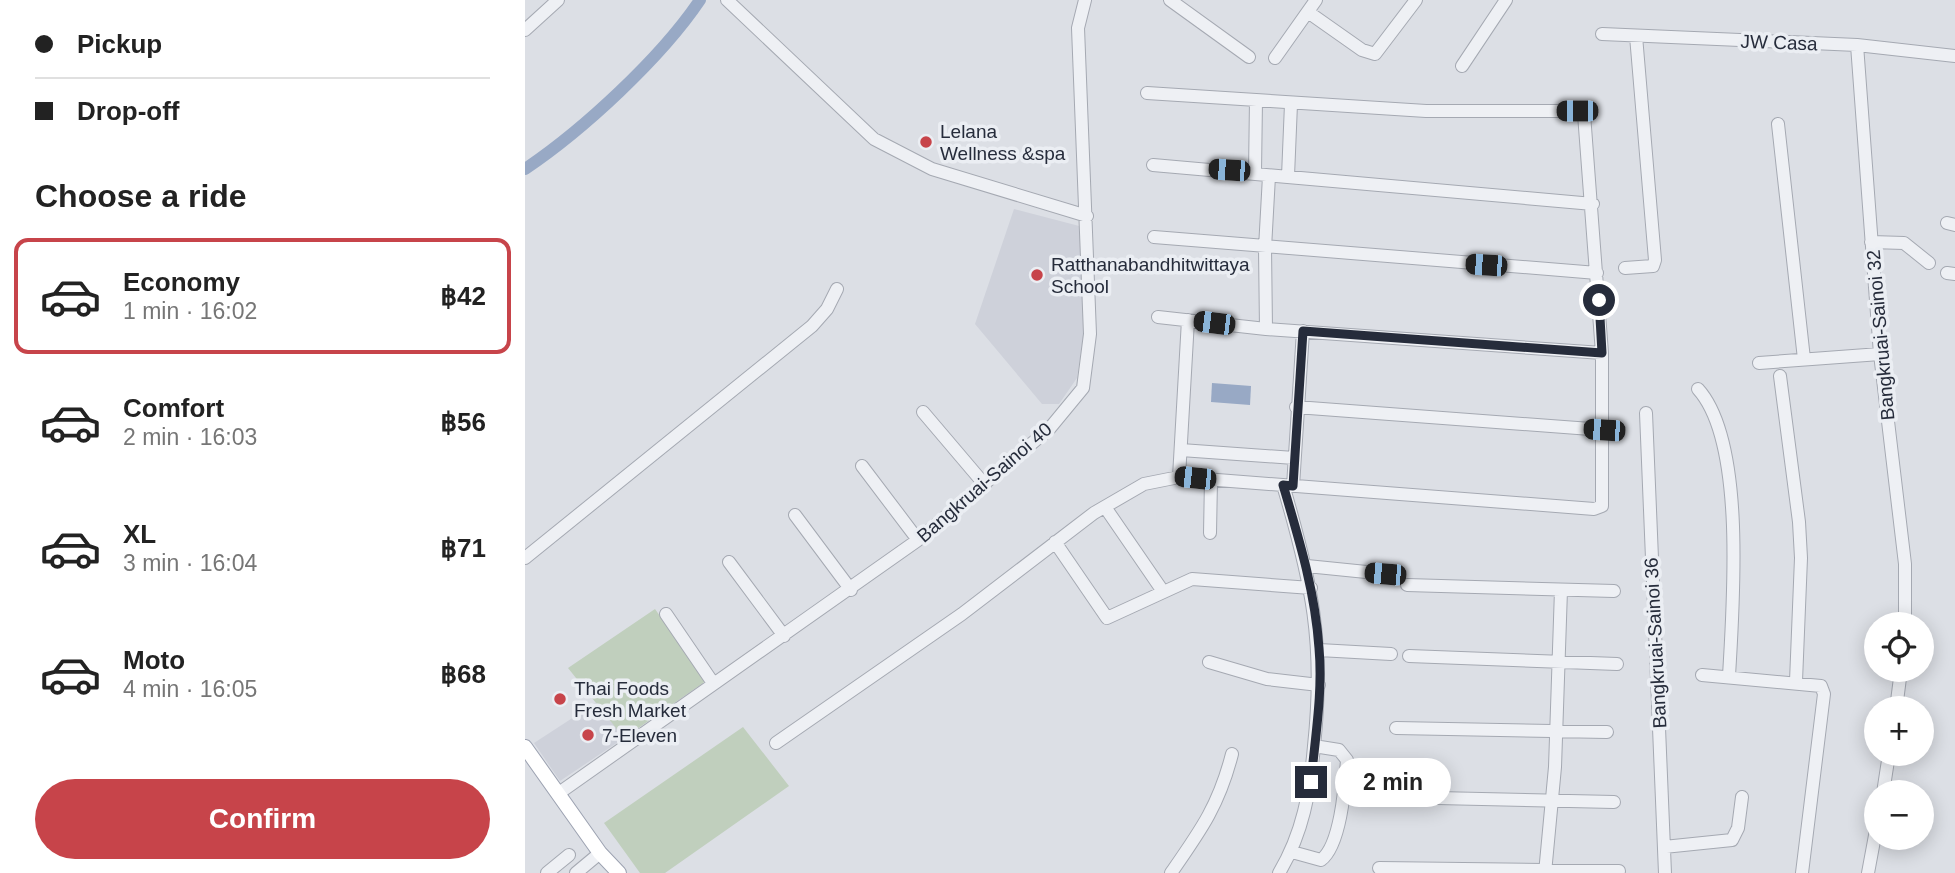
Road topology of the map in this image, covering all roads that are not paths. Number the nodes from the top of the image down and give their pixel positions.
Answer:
1 (558, 0) edge
2 (727, 0) edge
3 (1085, 0) edge
4 (1170, 0) edge
5 (1416, 0) edge
6 (1506, 0) edge
7 (1311, 4) edge
8 (525, 30) edge
9 (1602, 34) dead end
10 (1636, 36) junction
11 (1857, 45) junction
12 (1955, 56) edge
13 (1249, 57) dead end
14 (1275, 58) dead end
15 (1462, 66) dead end
16 (1147, 93) dead end
17 (1257, 100) junction
18 (1291, 104) junction
19 (1778, 124) dead end
20 (1153, 165) dead end
21 (1255, 172) junction
22 (1269, 176) junction
23 (1288, 176) junction
24 (1593, 204) junction
25 (1087, 216) junction
26 (1154, 237) dead end
27 (1871, 242) junction
28 (1265, 248) junction
29 (1929, 263) dead end
30 (1625, 268) dead end
31 (1597, 274) junction
32 (837, 289) dead end
33 (1158, 317) dead end
34 (1188, 320) junction
35 (1266, 329) junction
36 (1303, 331) junction
37 (1602, 353) junction
38 (1880, 354) junction
39 (1804, 359) junction
40 (1759, 363) dead end
41 (1780, 376) dead end
42 (1698, 389) dead end
43 (1296, 407) junction
44 (923, 412) dead end
45 (1646, 413) dead end
46 (1604, 430) junction
47 (1181, 450) junction
48 (1294, 458) junction
49 (862, 466) dead end
50 (1179, 477) junction
51 (1211, 480) junction
52 (985, 485) junction
53 (1288, 485) junction
54 (1105, 507) junction
55 (795, 515) dead end
56 (1210, 534) dead end
57 (918, 540) junction
58 (1055, 542) junction
59 (525, 558) edge
60 (729, 562) dead end
61 (1307, 566) junction
62 (1385, 574) dead end
63 (1407, 585) dead end
64 (1311, 588) junction
65 (851, 590) junction
66 (1163, 590) junction
67 (1561, 590) junction
68 (1614, 591) dead end
69 (1905, 612) edge
70 (666, 614) dead end
71 (784, 636) junction
72 (1319, 650) junction
73 (1391, 654) dead end
74 (1409, 656) dead end
75 (1209, 662) dead end
76 (1559, 662) junction
77 (1617, 664) dead end
78 (1702, 675) dead end
79 (1729, 676) junction
80 (1796, 681) junction
81 (713, 683) junction
82 (1319, 685) junction
83 (1396, 728) dead end
84 (1557, 731) junction
85 (1607, 732) dead end
86 (776, 743) dead end
87 (1314, 746) junction
88 (525, 747) edge
89 (1233, 754) dead end
90 (559, 793) junction
91 (1393, 797) dead end
92 (1742, 797) dead end
93 (1552, 801) junction
94 (1614, 802) dead end
95 (1664, 847) junction
96 (1872, 850) edge
97 (1291, 852) junction
98 (600, 853) junction
99 (569, 855) dead end
100 (1378, 868) dead end
101 (1619, 871) dead end
102 (1545, 872) edge
103 (547, 873) edge
104 (576, 873) edge
105 (619, 873) edge
106 (1171, 873) edge
107 (1279, 873) edge
108 (1665, 873) edge
109 (1801, 873) edge
110 (1868, 873) edge

1 - 8 street
2 - 25 street
3 - 25 street, Bangkruai-Sainoi 40
4 - 13 street
5 - 7 street
6 - 15 street
7 - 14 street
9 - 10 street, JW Casa
10 - 11 street, JW Casa
10 - 30 street
11 - 12 street, JW Casa
11 - 27 street, Bangkruai-Sainoi 32
16 - 17 street
17 - 18 street
17 - 21 street
18 - 23 street
18 - 24 street
19 - 39 street
20 - 21 street
21 - 22 street
22 - 23 street
22 - 28 street
23 - 24 street
24 - 31 street
25 - 52 street, Bangkruai-Sainoi 40
26 - 28 street
27 - 29 street
27 - 38 street, Bangkruai-Sainoi 32
28 - 31 street
28 - 35 street
31 - 37 street
32 - 59 street
33 - 34 street
34 - 35 street
34 - 47 street
35 - 36 street
36 - 37 street
36 - 43 street
37 - 46 street
38 - 39 street
38 - 69 street, Bangkruai-Sainoi 32
39 - 40 street
41 - 80 street
42 - 79 street
43 - 46 street
43 - 48 street
44 - 52 street
45 - 95 street, Bangkruai-Sainoi 36
46 - 53 street
47 - 48 street
47 - 50 street
48 - 53 street
49 - 57 street
50 - 51 street
50 - 54 street
51 - 53 street
51 - 56 street
52 - 57 street, Bangkruai-Sainoi 40
53 - 61 street
54 - 58 street
54 - 66 street
55 - 65 street
57 - 65 street, Bangkruai-Sainoi 40
58 - 66 street
58 - 86 street
60 - 71 street
61 - 62 street
61 - 64 street
63 - 67 street
64 - 66 street
64 - 72 street
65 - 71 street, Bangkruai-Sainoi 40
67 - 68 street
67 - 76 street
70 - 81 street
71 - 81 street, Bangkruai-Sainoi 40
72 - 73 street
72 - 82 street
74 - 76 street
75 - 82 street
76 - 77 street
76 - 84 street
78 - 79 street
79 - 80 street
80 - 109 street
81 - 90 street, Bangkruai-Sainoi 40
82 - 87 street
83 - 84 street
84 - 85 street
84 - 93 street
87 - 97 street
87 - 97 street
88 - 90 main road
89 - 106 street
90 - 98 main road
91 - 93 street
92 - 95 street
93 - 94 street
93 - 102 street
95 - 108 street, Bangkruai-Sainoi 36
96 - 110 street
97 - 107 street
98 - 104 street
98 - 105 main road
99 - 103 street
100 - 102 street
101 - 102 street

